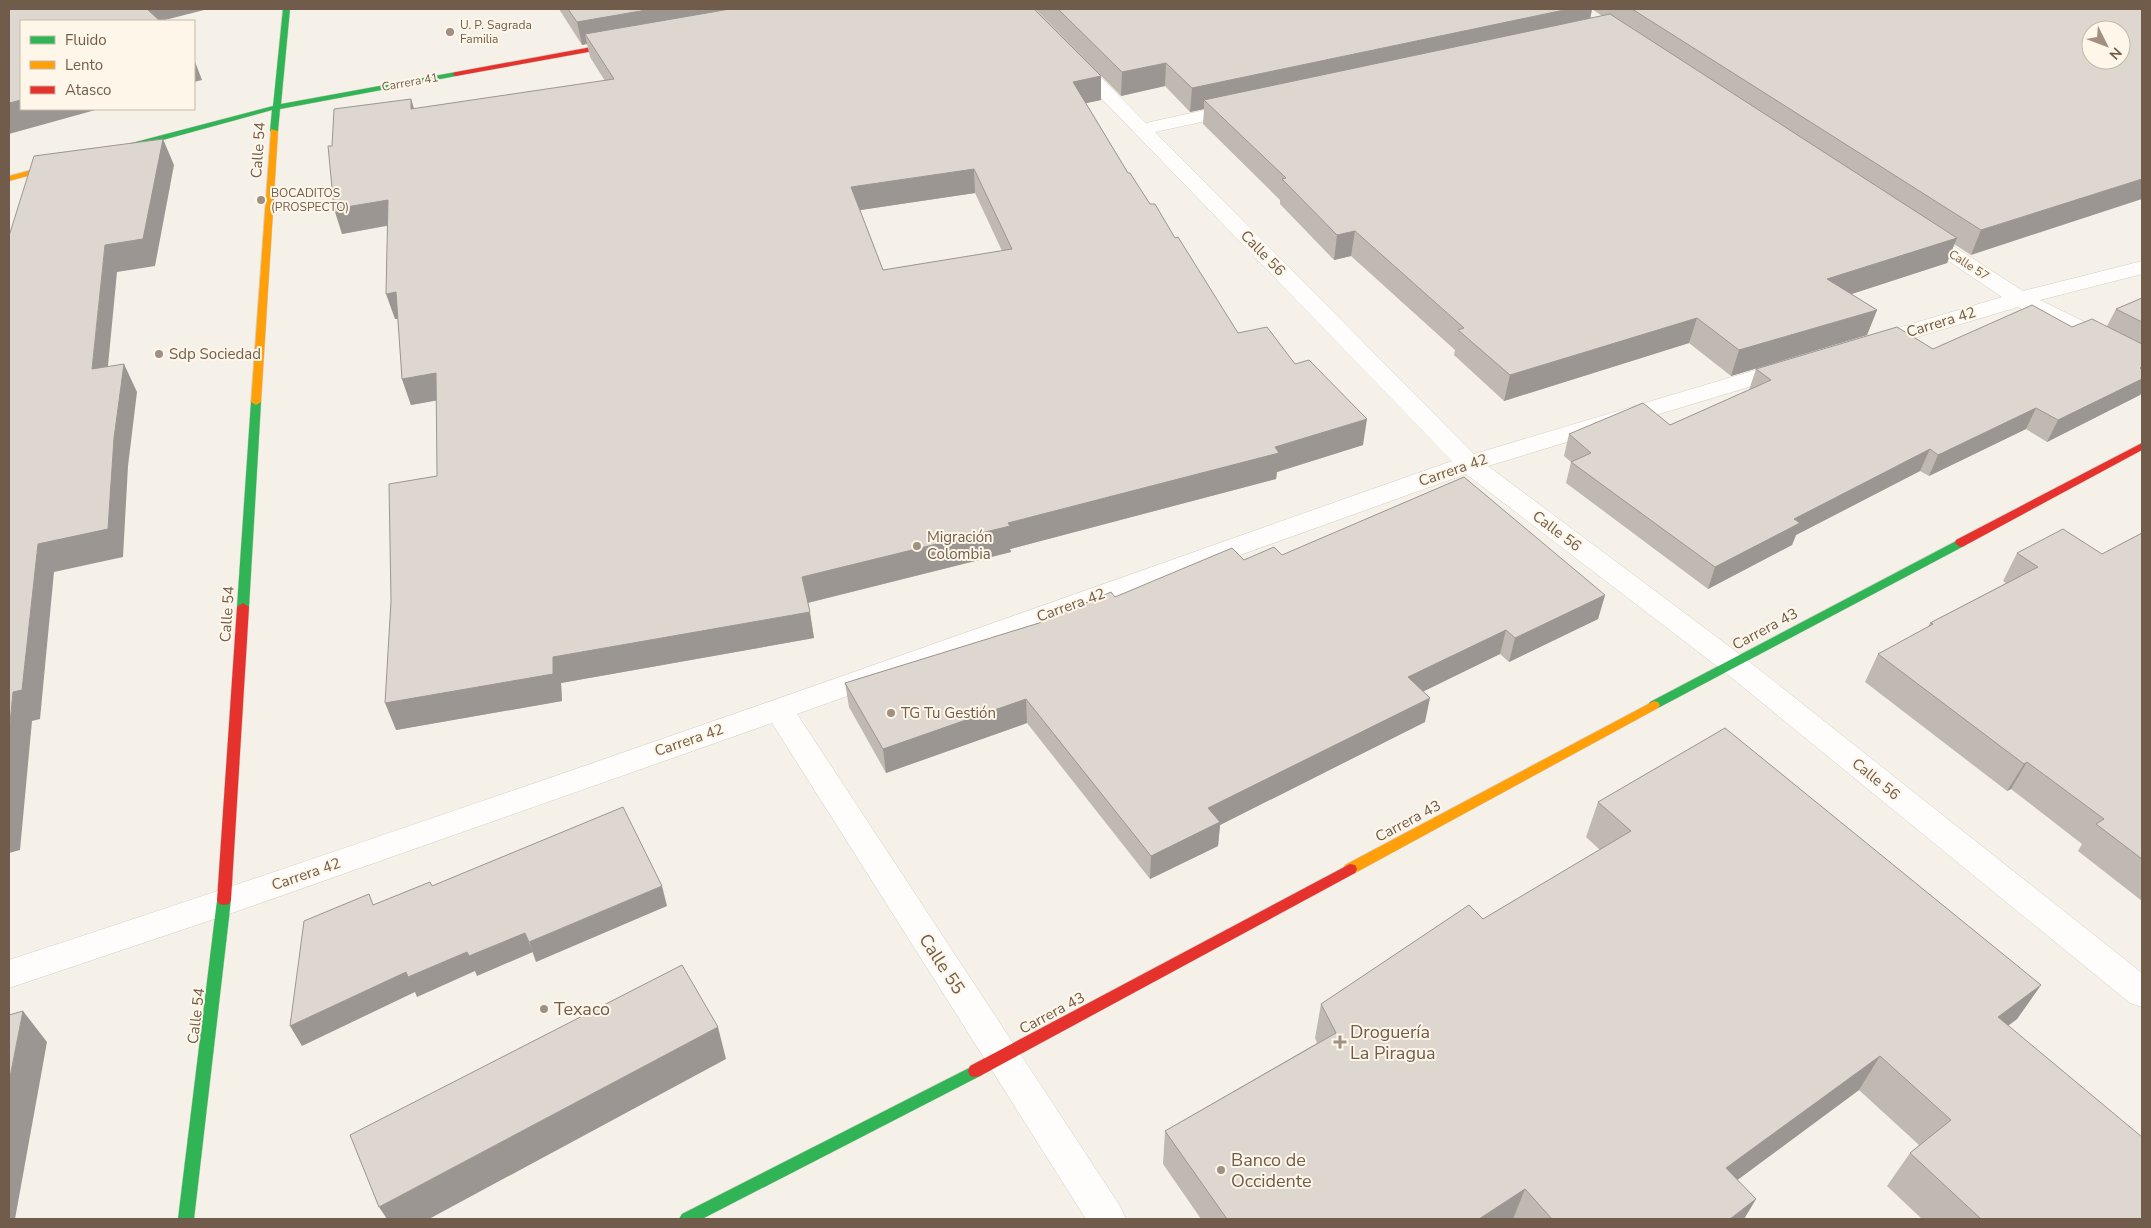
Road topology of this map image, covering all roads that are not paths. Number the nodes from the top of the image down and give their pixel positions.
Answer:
1 (286, 9) edge
2 (1024, 9) edge
3 (634, 42) edge
4 (1259, 104) edge
5 (276, 106) junction
6 (1144, 129) junction
7 (103, 153) edge
8 (75, 161) edge
9 (9, 179) edge
10 (1904, 223) edge
11 (2142, 267) edge
12 (2020, 298) junction
13 (1849, 350) edge
14 (2142, 359) edge
15 (1811, 361) edge
16 (2142, 446) edge
17 (1469, 464) junction
18 (1732, 663) junction
19 (779, 709) junction
20 (224, 902) junction
21 (9, 974) edge
22 (2142, 993) edge
23 (1002, 1057) junction
24 (186, 1219) edge
25 (687, 1219) edge
26 (1107, 1219) edge

1 - 5 street, Calle 54
2 - 6 street, Calle 56
3 - 5 street, Carrera 41
4 - 6 street
5 - 7 street, Carrera 41
5 - 20 street, Calle 54
6 - 17 street, Calle 56
8 - 9 street
10 - 12 street, Calle 57
11 - 12 street, Carrera 42
12 - 13 street, Carrera 42
12 - 14 street, Calle 57
15 - 17 street, Carrera 42
16 - 18 street, Carrera 43
17 - 18 street, Calle 56
17 - 19 street, Carrera 42
18 - 22 street, Calle 56
18 - 23 street, Carrera 43
19 - 20 street, Carrera 42
19 - 23 street, Calle 55
20 - 21 street, Carrera 42
20 - 24 street, Calle 54
23 - 25 street, Carrera 43
23 - 26 street, Calle 55

